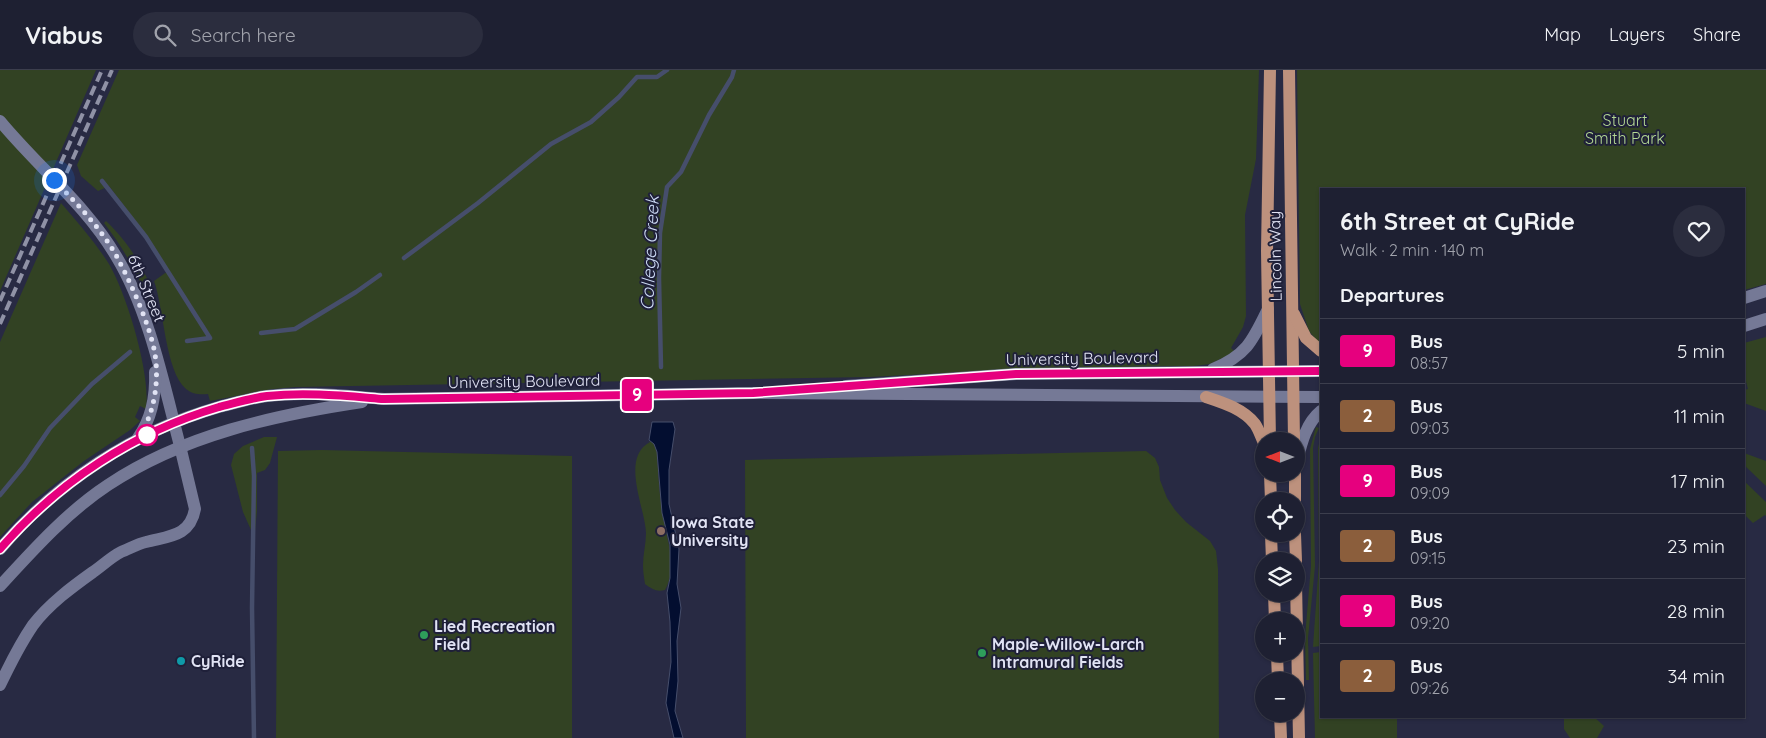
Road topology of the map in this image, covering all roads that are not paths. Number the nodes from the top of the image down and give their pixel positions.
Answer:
1 (1270, 70) edge
2 (1289, 70) edge
3 (0, 122) edge
4 (1766, 292) edge
5 (1745, 298) edge
6 (1268, 309) junction
7 (1292, 309) junction
8 (1766, 320) edge
9 (1745, 326) edge
10 (1320, 350) edge
11 (155, 354) junction
12 (1320, 370) edge
13 (1293, 371) junction
14 (1207, 372) junction
15 (1269, 372) junction
16 (753, 393) junction
17 (1206, 398) junction
18 (1269, 398) junction
19 (1293, 398) junction
20 (1320, 398) edge
21 (384, 399) junction
22 (1320, 412) edge
23 (174, 422) junction
24 (1258, 432) edge
25 (1270, 432) edge
26 (1294, 432) edge
27 (1305, 436) edge
28 (136, 440) junction
29 (180, 446) junction
30 (0, 549) edge
31 (0, 586) edge
32 (1296, 602) edge
33 (0, 685) edge
34 (1280, 722) edge
35 (1281, 738) edge
36 (1299, 738) edge

1 - 6 main road, Lincoln Way
2 - 7 main road, Lincoln Way
3 - 11 main road, 6th Street
4 - 5 main road
6 - 14 main road
6 - 15 main road, Lincoln Way
7 - 10 main road
7 - 13 main road, Lincoln Way
8 - 9 main road
11 - 23 main road, 6th Street
11 - 28 main road
12 - 13 main road, University Boulevard
13 - 15 main road, University Boulevard
13 - 19 main road, Lincoln Way
14 - 15 main road, University Boulevard
14 - 16 main road, University Boulevard
15 - 18 main road, Lincoln Way
16 - 17 main road, University Boulevard
16 - 21 main road, University Boulevard
17 - 18 main road, University Boulevard
17 - 24 main road
18 - 19 main road, University Boulevard
18 - 25 main road, Lincoln Way
19 - 20 main road, University Boulevard
19 - 26 main road, Lincoln Way
21 - 23 main road, University Boulevard
21 - 29 main road, University Boulevard
22 - 27 main road
23 - 28 main road, University Boulevard
23 - 29 main road, 6th Street
28 - 30 main road, University Boulevard
29 - 31 main road, University Boulevard
29 - 33 main road, 6th Street
32 - 36 main road
34 - 35 main road

